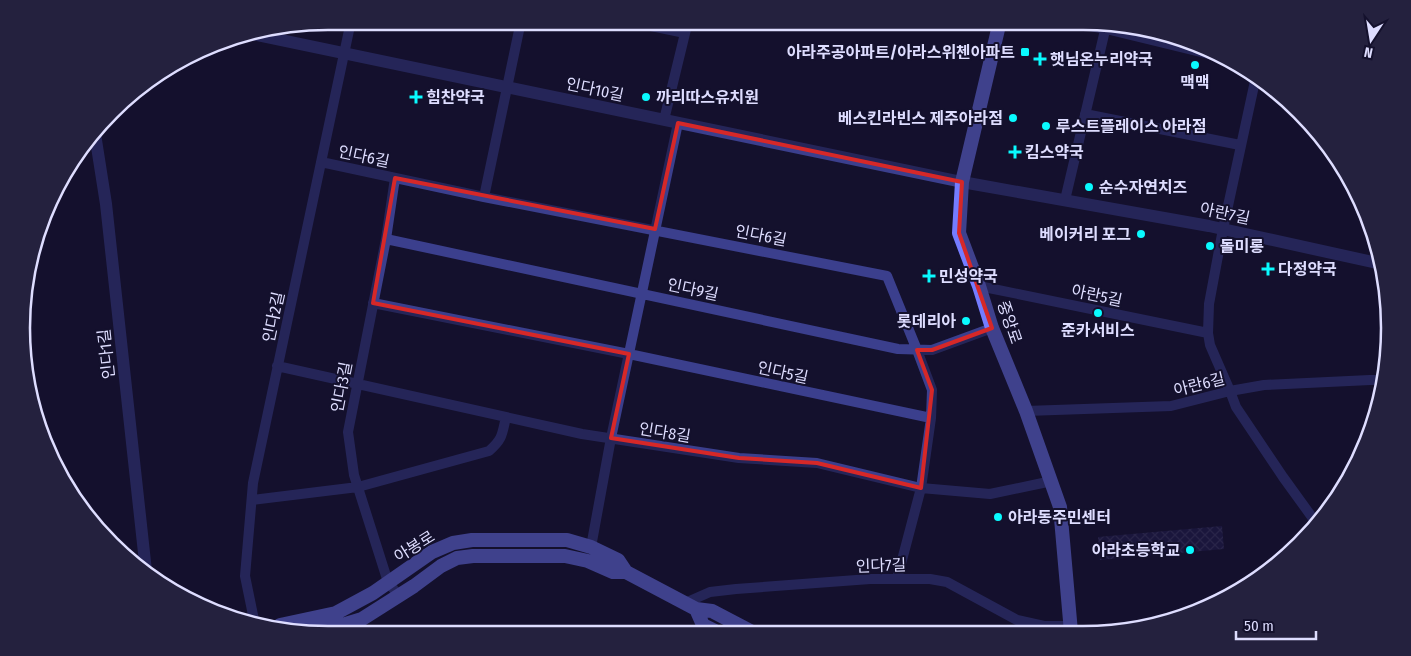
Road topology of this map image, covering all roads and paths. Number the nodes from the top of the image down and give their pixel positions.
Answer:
1 (349, 30) edge
2 (519, 30) edge
3 (670, 30) edge
4 (686, 30) edge
5 (998, 30) edge
6 (1105, 31) edge
7 (685, 33) junction
8 (266, 37) edge
9 (345, 53) junction
10 (1254, 84) edge
11 (507, 87) junction
12 (1085, 114) junction
13 (664, 120) junction
14 (678, 122) junction
15 (97, 141) edge
16 (1240, 145) junction
17 (321, 162) junction
18 (395, 178) junction
19 (962, 182) junction
20 (484, 197) junction
21 (1065, 200) junction
22 (1222, 229) junction
23 (655, 230) junction
24 (386, 239) junction
25 (1373, 262) edge
26 (979, 286) junction
27 (642, 293) junction
28 (373, 303) junction
29 (992, 328) junction
30 (1208, 334) junction
31 (917, 350) junction
32 (629, 354) junction
33 (278, 366) junction
34 (1376, 380) edge
35 (357, 383) junction
36 (1230, 391) junction
37 (1026, 411) junction
38 (506, 417) junction
39 (931, 418) junction
40 (611, 438) junction
41 (1052, 481) junction
42 (358, 487) junction
43 (920, 488) junction
44 (252, 500) junction
45 (1312, 517) edge
46 (592, 547) junction
47 (145, 562) edge
48 (626, 572) junction
49 (897, 579) junction
50 (388, 582) junction
51 (399, 596) junction
52 (691, 606) junction
53 (253, 616) edge
54 (362, 619) junction
55 (289, 623) edge
56 (339, 626) edge
57 (363, 626) edge
58 (705, 626) edge
59 (741, 626) edge
60 (1044, 626) edge
61 (1071, 626) edge

1 - 9 street, 인다2길
2 - 11 street
3 - 7 street
4 - 7 street
5 - 19 main road, 중앙로
6 - 12 street
7 - 13 street
8 - 9 street, 인다10길
9 - 11 street, 인다10길
9 - 17 street, 인다2길
10 - 16 street
11 - 13 street, 인다10길
11 - 20 street
12 - 16 street
12 - 21 street
13 - 14 street, 인다10길
14 - 19 street, 인다10길
14 - 23 street
15 - 47 street, 인다1길
16 - 22 street
17 - 18 street, 인다6길
17 - 33 street, 인다2길
18 - 20 street, 인다6길
18 - 24 street, 인다3길
19 - 21 street, 아란7길
19 - 26 main road, 중앙로
20 - 23 street, 인다6길
21 - 22 street, 아란7길
22 - 25 street, 아란7길
22 - 30 street
23 - 27 street
23 - 31 street, 인다6길
24 - 27 street, 인다9길
24 - 28 street, 인다3길
26 - 29 main road, 중앙로
26 - 30 street, 아란5길
27 - 31 street, 인다9길
27 - 32 street
28 - 32 street, 인다5길
28 - 35 street, 인다3길
29 - 31 street, 인다9길
29 - 37 main road, 중앙로
30 - 36 street
31 - 39 street, 인다6길
32 - 39 street, 인다5길
32 - 40 street
33 - 35 street, 인다8길
33 - 44 street, 인다2길
34 - 36 street, 아란6길
35 - 38 street, 인다8길
35 - 42 street, 인다3길
36 - 37 street, 아란6길
36 - 45 street
37 - 41 main road, 중앙로
38 - 40 street, 인다8길
38 - 42 street
39 - 43 street, 인다6길
40 - 43 street, 인다8길
40 - 46 street
41 - 43 street, 인다8길
41 - 61 main road, 중앙로
42 - 44 street
42 - 50 street, 인다3길
43 - 49 street, 인다6길
44 - 53 street, 인다2길
46 - 48 main road, 아봉로
46 - 50 main road, 아봉로
48 - 51 main road, 아봉로
48 - 52 main road, 아봉로
49 - 52 street, 인다7길
49 - 60 street, 인다7길
50 - 51 street, 인다3길
50 - 55 main road, 아봉로
51 - 54 main road, 아봉로
52 - 58 main road, 아봉로
52 - 59 main road, 아봉로
54 - 56 main road, 아봉로
54 - 57 lane

